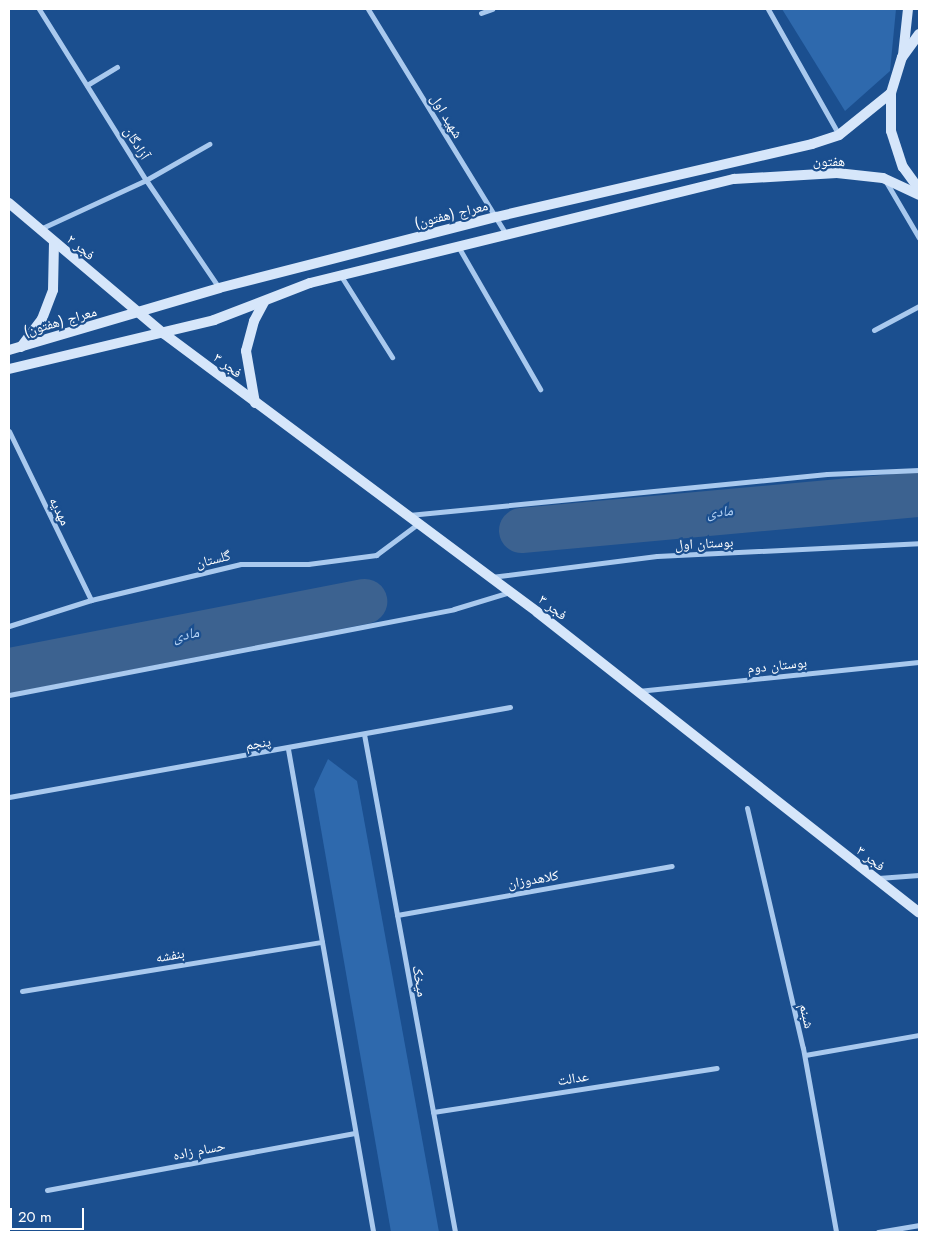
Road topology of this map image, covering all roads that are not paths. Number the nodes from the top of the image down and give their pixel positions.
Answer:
1 (39, 9) edge
2 (368, 9) edge
3 (492, 9) edge
4 (768, 9) edge
5 (908, 9) edge
6 (480, 12) dead end
7 (919, 34) edge
8 (902, 57) junction
9 (117, 67) dead end
10 (87, 84) junction
11 (891, 93) junction
12 (839, 135) junction
13 (209, 144) dead end
14 (883, 178) junction
15 (146, 180) junction
16 (919, 189) edge
17 (919, 194) edge
18 (10, 205) edge
19 (496, 216) junction
20 (40, 229) junction
21 (507, 236) junction
22 (919, 238) edge
23 (54, 242) junction
24 (459, 248) junction
25 (341, 275) junction
26 (219, 288) junction
27 (264, 302) junction
28 (919, 306) edge
29 (139, 311) junction
30 (874, 330) dead end
31 (163, 333) junction
32 (21, 346) junction
33 (9, 350) edge
34 (392, 357) dead end
35 (9, 369) edge
36 (540, 389) dead end
37 (255, 403) junction
38 (9, 431) edge
39 (919, 470) edge
40 (408, 515) junction
41 (419, 523) junction
42 (919, 543) edge
43 (490, 577) junction
44 (510, 592) junction
45 (91, 600) junction
46 (9, 626) edge
47 (919, 662) edge
48 (638, 691) junction
49 (9, 695) edge
50 (510, 707) dead end
51 (364, 734) junction
52 (288, 749) junction
53 (9, 797) edge
54 (747, 808) dead end
55 (672, 866) dead end
56 (919, 875) edge
57 (875, 879) junction
58 (919, 912) edge
59 (397, 914) junction
60 (322, 942) junction
61 (22, 991) dead end
62 (919, 1035) edge
63 (805, 1055) junction
64 (717, 1068) dead end
65 (433, 1112) junction
66 (355, 1132) junction
67 (47, 1190) dead end
68 (919, 1225) edge
69 (373, 1232) edge
70 (455, 1232) edge
71 (836, 1232) edge
72 (878, 1232) edge

1 - 10 street, آزادگان
2 - 19 street, شهید اول
3 - 6 street
4 - 12 street
5 - 8 main road
7 - 8 main road
8 - 11 main road
9 - 10 street
10 - 15 street, آزادگان
11 - 12 main road, معراج (هفتون)
11 - 16 main road
12 - 19 main road, معراج (هفتون)
13 - 15 street
14 - 17 main road, هفتون
14 - 21 main road, هفتون
14 - 22 street
15 - 20 street
15 - 26 street, آزادگان
18 - 20 main road, فجر ۲
19 - 21 street, شهید اول
19 - 26 main road, معراج (هفتون)
20 - 23 main road, فجر ۲
21 - 24 main road
23 - 29 main road, فجر ۲
23 - 32 main road
24 - 25 main road
24 - 36 street
25 - 27 main road
25 - 34 street
26 - 29 main road, معراج (هفتون)
27 - 31 main road
27 - 37 main road
28 - 30 street
29 - 31 main road, فجر ۲
29 - 32 main road, معراج (هفتون)
31 - 35 main road
31 - 37 main road, فجر ۳
32 - 33 main road, معراج (هفتون)
37 - 40 main road, فجر ۳
38 - 45 street, مهدیه
39 - 40 street
40 - 41 main road, فجر ۳
41 - 43 main road, فجر ۳
41 - 45 street, گلستان
42 - 43 street, بوستان اول
43 - 44 main road, فجر ۳
44 - 48 main road, فجر ۳
44 - 49 street
45 - 46 street, گلستان
47 - 48 street, بوستان دوم
48 - 57 main road, فجر ۳
50 - 51 street, پنجم
51 - 52 street, پنجم
51 - 59 street, میخک
52 - 53 street, پنجم
52 - 60 street
54 - 63 street, شبنم
55 - 59 street, کلاهدوزان
56 - 57 street
57 - 58 main road, فجر ۳
59 - 65 street, میخک
60 - 61 street, بنفشه
60 - 66 street
62 - 63 street
63 - 71 street, شبنم
64 - 65 street, عدالت
65 - 70 street, میخک
66 - 67 street, حسام زاده
66 - 69 street
68 - 72 street

